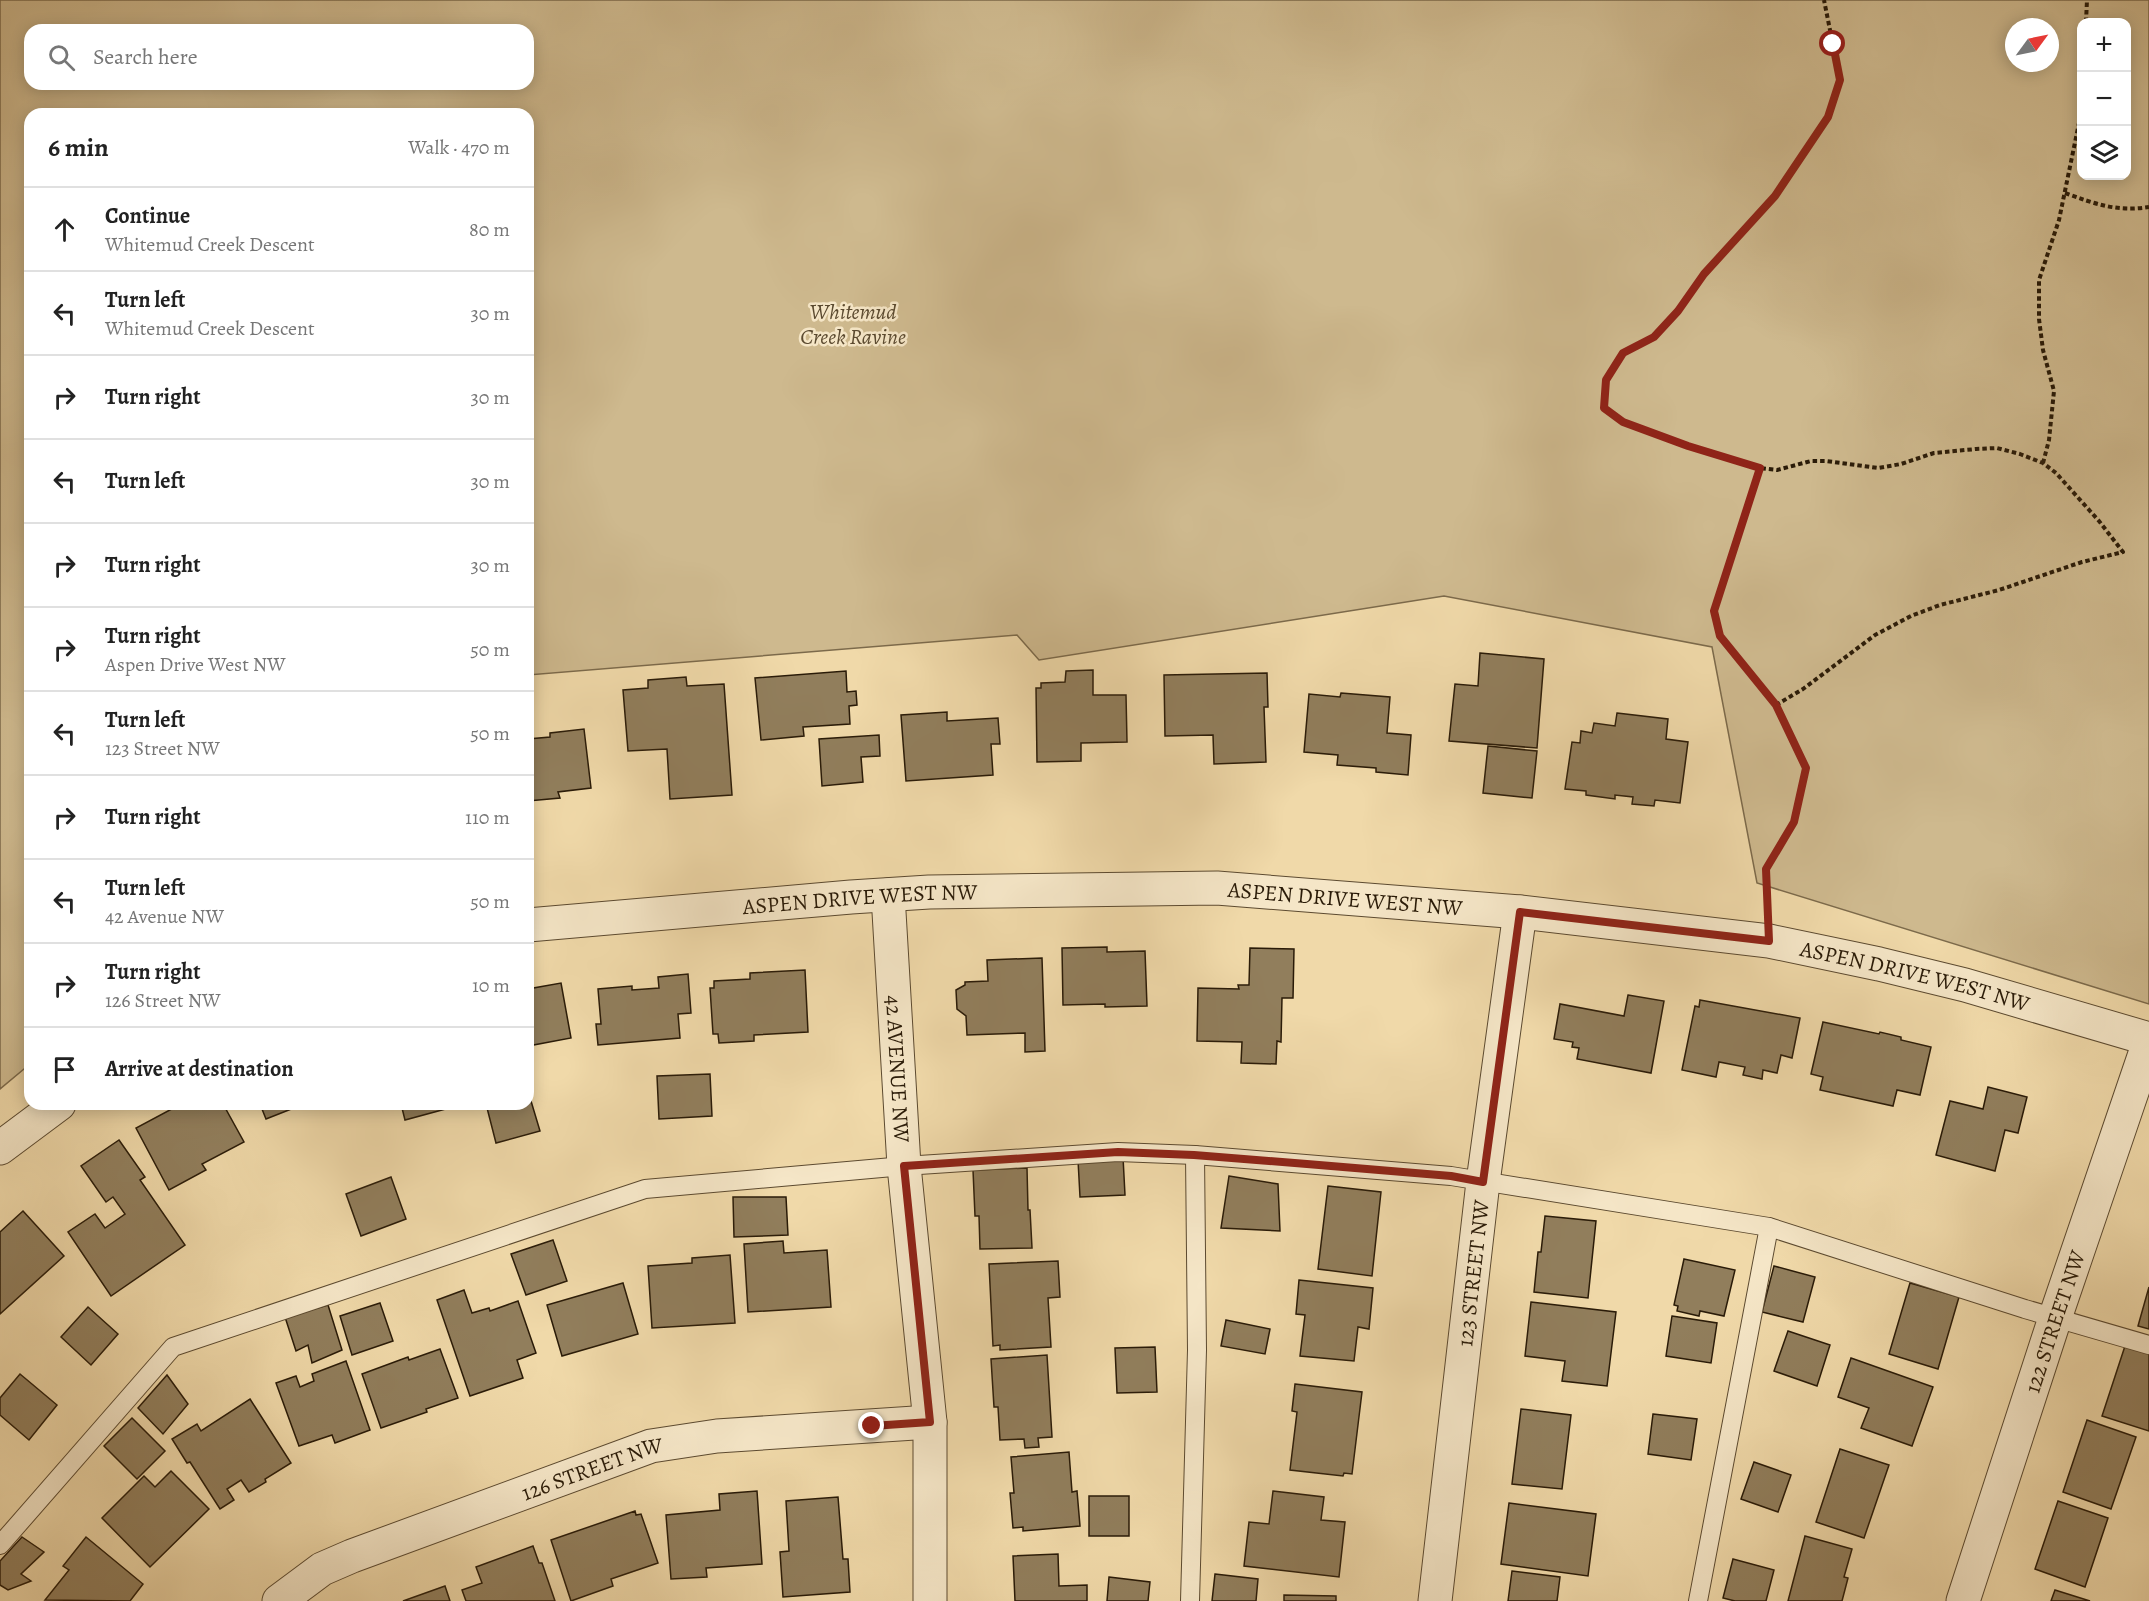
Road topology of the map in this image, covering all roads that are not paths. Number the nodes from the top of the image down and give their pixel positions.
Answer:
1 (888, 895) junction
2 (1520, 912) junction
3 (534, 924) edge
4 (2149, 1040) edge
5 (51, 1110) edge
6 (0, 1148) edge
7 (1194, 1155) junction
8 (904, 1166) junction
9 (1483, 1182) junction
10 (1769, 1227) junction
11 (2055, 1318) junction
12 (2149, 1345) edge
13 (930, 1422) junction
14 (0, 1545) edge
15 (279, 1601) edge
16 (930, 1601) edge
17 (1190, 1601) edge
18 (1435, 1601) edge
19 (1698, 1601) edge
20 (1963, 1601) edge

1 - 2 street, ASPEN DRIVE WEST NW
1 - 3 street, ASPEN DRIVE WEST NW
1 - 8 street, 42 AVENUE NW
2 - 4 street, ASPEN DRIVE WEST NW
2 - 9 street, 123 STREET NW
4 - 11 street, 122 STREET NW
5 - 6 street
7 - 8 lane
7 - 9 lane
7 - 17 lane
8 - 13 street, 42 AVENUE NW
8 - 14 lane
9 - 10 lane
9 - 18 street, 123 STREET NW
10 - 11 lane
10 - 19 lane
11 - 12 lane
11 - 20 street, 122 STREET NW
13 - 15 street, 126 STREET NW
13 - 16 street, 42 AVENUE NW

